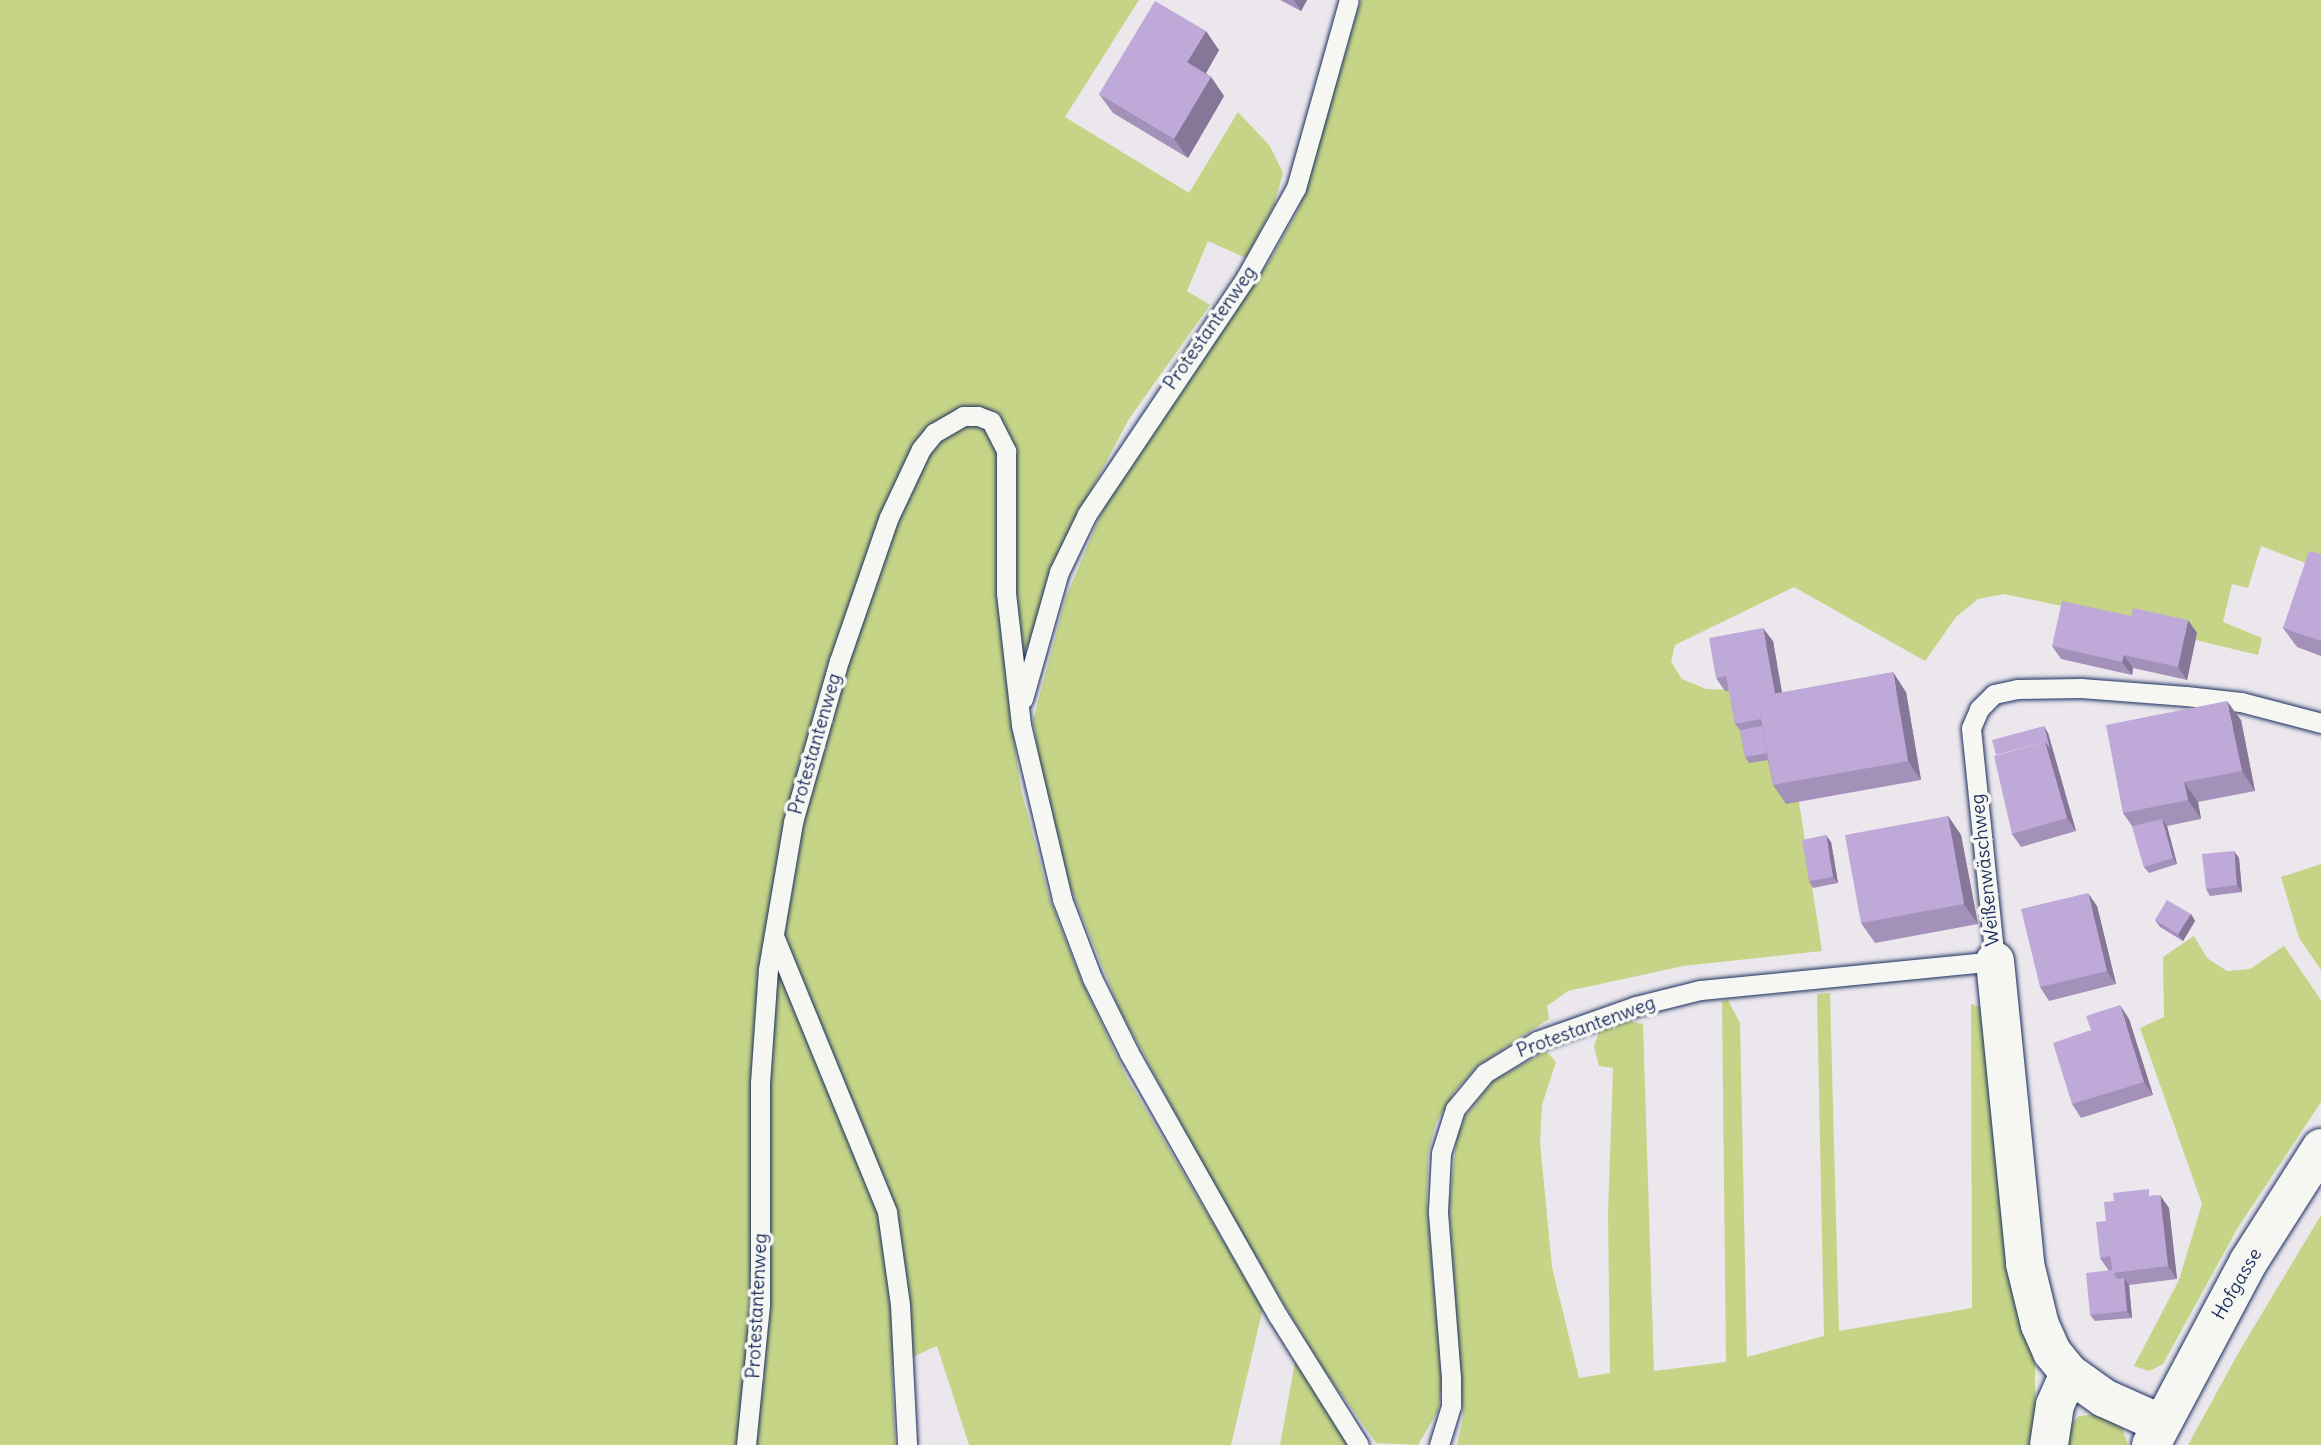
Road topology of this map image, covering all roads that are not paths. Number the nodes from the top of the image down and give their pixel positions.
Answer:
1 (1349, 0) edge
2 (2321, 723) edge
3 (1021, 724) junction
4 (773, 935) junction
5 (1995, 961) junction
6 (2321, 1148) edge
7 (2069, 1373) junction
8 (2156, 1434) edge
9 (746, 1445) edge
10 (907, 1445) edge
11 (1359, 1445) edge
12 (1439, 1445) edge
13 (2049, 1445) edge

1 - 3 lane, Protestantenweg
2 - 5 lane, Weißenwäschweg
3 - 4 lane, Protestantenweg
3 - 11 lane, Protestantenweg
4 - 9 lane, Protestantenweg
4 - 10 lane
5 - 7 street, Weißenwäschweg
5 - 12 lane, Protestantenweg
6 - 8 street, Hofgasse
7 - 8 street, Weißenwäschweg
7 - 13 street

